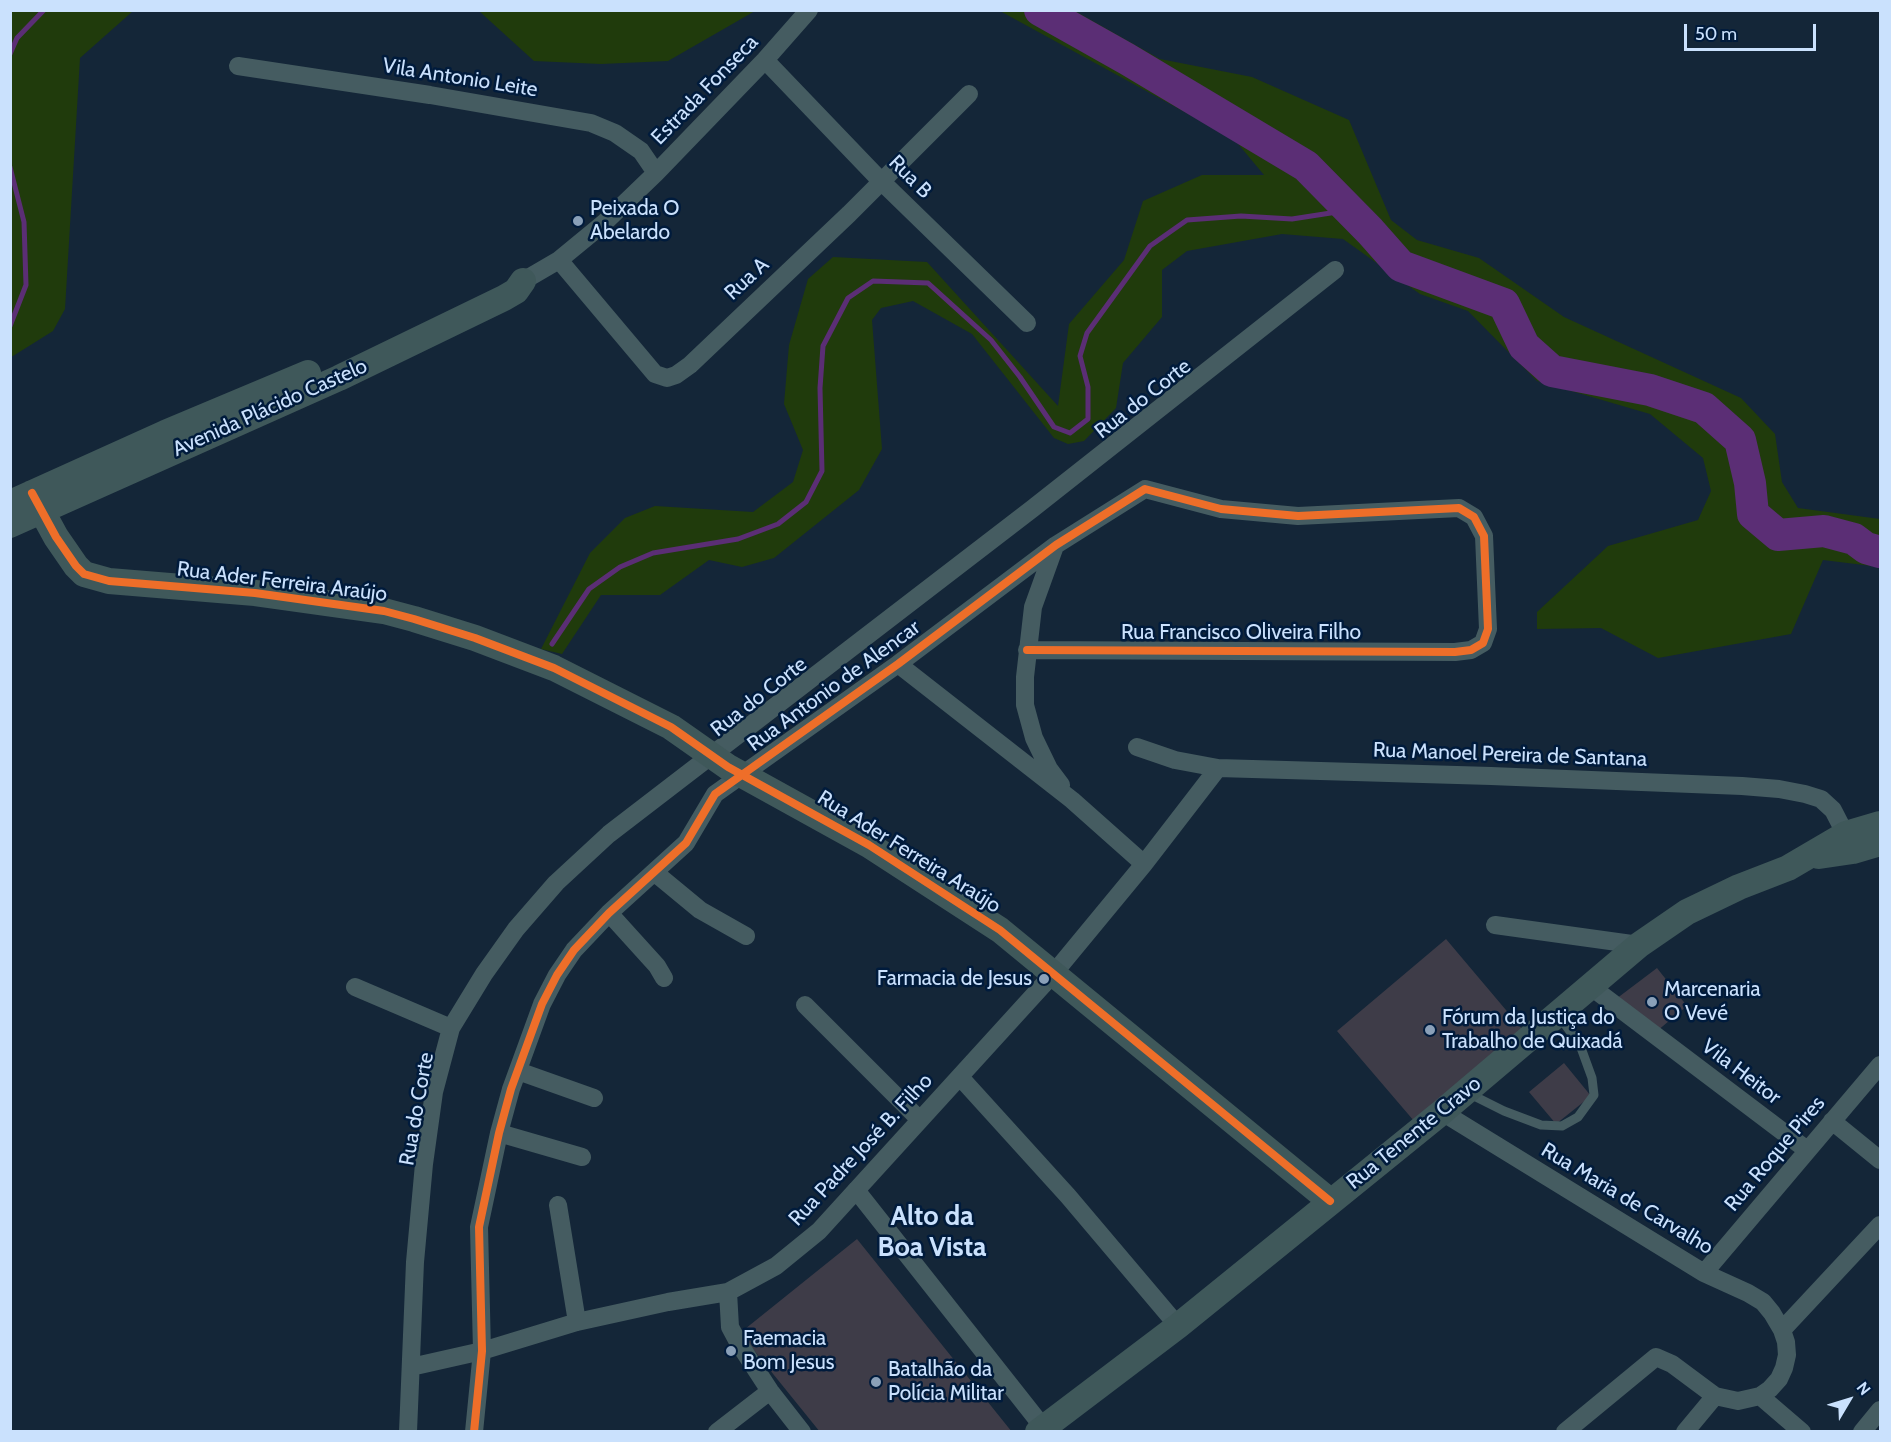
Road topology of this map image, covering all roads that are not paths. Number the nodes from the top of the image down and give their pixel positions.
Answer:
1 (809, 10) edge
2 (765, 60) junction
3 (238, 66) dead end
4 (969, 94) dead end
5 (656, 173) junction
6 (881, 181) junction
7 (559, 260) junction
8 (1335, 270) dead end
9 (523, 281) joint
10 (1027, 323) dead end
11 (1144, 489) joint
12 (28, 502) edge
13 (10, 525) edge
14 (1056, 544) junction
15 (1027, 650) junction
16 (898, 664) junction
17 (1137, 747) dead end
18 (713, 756) junction
19 (1218, 768) junction
20 (743, 774) junction
21 (1072, 800) junction
22 (1881, 824) edge
23 (1849, 842) junction
24 (1881, 843) edge
25 (1144, 864) junction
26 (654, 872) junction
27 (609, 913) junction
28 (1495, 924) dead end
29 (746, 936) dead end
30 (1639, 945) junction
31 (1054, 973) junction
32 (664, 978) dead end
33 (1590, 986) junction
34 (355, 987) dead end
35 (805, 1005) dead end
36 (1557, 1014) junction
37 (452, 1029) junction
38 (1881, 1065) edge
39 (518, 1071) junction
40 (960, 1077) junction
41 (1466, 1092) junction
42 (594, 1098) dead end
43 (1442, 1112) junction
44 (920, 1120) junction
45 (1832, 1121) junction
46 (499, 1133) junction
47 (1807, 1150) junction
48 (582, 1157) dead end
49 (1881, 1160) edge
50 (856, 1190) junction
51 (1330, 1201) junction
52 (558, 1206) dead end
53 (1881, 1225) edge
54 (1704, 1273) junction
55 (728, 1292) junction
56 (577, 1322) junction
57 (1178, 1326) junction
58 (1782, 1330) junction
59 (482, 1351) junction
60 (411, 1367) junction
61 (770, 1391) junction
62 (1715, 1396) junction
63 (1760, 1396) junction
64 (1881, 1410) edge
65 (1043, 1430) edge
66 (408, 1431) edge
67 (474, 1431) edge
68 (717, 1431) edge
69 (802, 1431) edge
70 (1565, 1431) edge
71 (1685, 1431) edge
72 (1802, 1431) edge
73 (1862, 1431) edge

1 - 2 street, Estrada Fonseca
2 - 5 street, Estrada Fonseca
2 - 6 street, Rua B
3 - 5 street, Vila Antonio Leite
4 - 6 street, Rua A
5 - 7 street, Avenida Plácido Castelo
6 - 7 street, Rua A
6 - 10 street, Rua B
7 - 9 street, Avenida Plácido Castelo
8 - 18 street, Rua do Corte
9 - 12 street, Avenida Plácido Castelo
11 - 14 street, Rua Antonio de Alencar
11 - 15 street, Rua Francisco Oliveira Filho
12 - 13 street, Avenida Plácido Castelo
12 - 18 street, Rua Ader Ferreira Araújo
14 - 15 street
14 - 16 street, Rua Antonio de Alencar
15 - 21 street
16 - 20 street, Rua Antonio de Alencar
16 - 21 street
17 - 19 street, Rua Manoel Pereira de Santana
18 - 20 street, Rua Ader Ferreira Araújo
18 - 37 street, Rua do Corte
19 - 23 street, Rua Manoel Pereira de Santana
19 - 25 street, Rua Padre José B. Filho
20 - 26 street, Rua Antonio de Alencar
20 - 31 street, Rua Ader Ferreira Araújo
21 - 25 street
22 - 23 street
23 - 24 street
23 - 30 street, Rua Tenente Cravo
25 - 31 street, Rua Padre José B. Filho
26 - 27 street, Rua Antonio de Alencar
26 - 29 street
27 - 32 street
27 - 39 street, Rua Antonio de Alencar
28 - 30 street
30 - 33 street, Rua Tenente Cravo
31 - 40 street, Rua Padre José B. Filho
31 - 51 street, Rua Ader Ferreira Araújo
33 - 36 street, Rua Tenente Cravo
33 - 47 street, Vila Heitor
34 - 37 street
35 - 44 street
36 - 41 street, Rua Tenente Cravo
36 - 41 lane
37 - 60 street, Rua do Corte
38 - 45 street, Rua Roque Pires
39 - 42 street
39 - 46 street, Rua Antonio de Alencar
40 - 44 street, Rua Padre José B. Filho
40 - 57 street
41 - 43 street, Rua Tenente Cravo
43 - 51 street, Rua Tenente Cravo
43 - 54 street, Rua Maria de Carvalho
44 - 50 street, Rua Padre José B. Filho
45 - 47 street, Rua Roque Pires
45 - 49 street
46 - 48 street
46 - 59 street, Rua Antonio de Alencar
47 - 54 street, Rua Roque Pires
50 - 55 street, Rua Padre José B. Filho
50 - 65 street
51 - 57 street, Rua Tenente Cravo
52 - 56 street
53 - 58 street
54 - 58 street, Rua Maria de Carvalho
55 - 56 street, Rua Padre José B. Filho
55 - 61 street
56 - 59 street, Rua Padre José B. Filho
57 - 65 street, Rua Tenente Cravo
58 - 63 street
59 - 60 street, Rua Padre José B. Filho
59 - 67 street, Rua Antonio de Alencar
60 - 66 street, Rua do Corte
61 - 68 street
61 - 69 street
62 - 63 street
62 - 70 street
62 - 71 street
63 - 72 street
64 - 73 street

